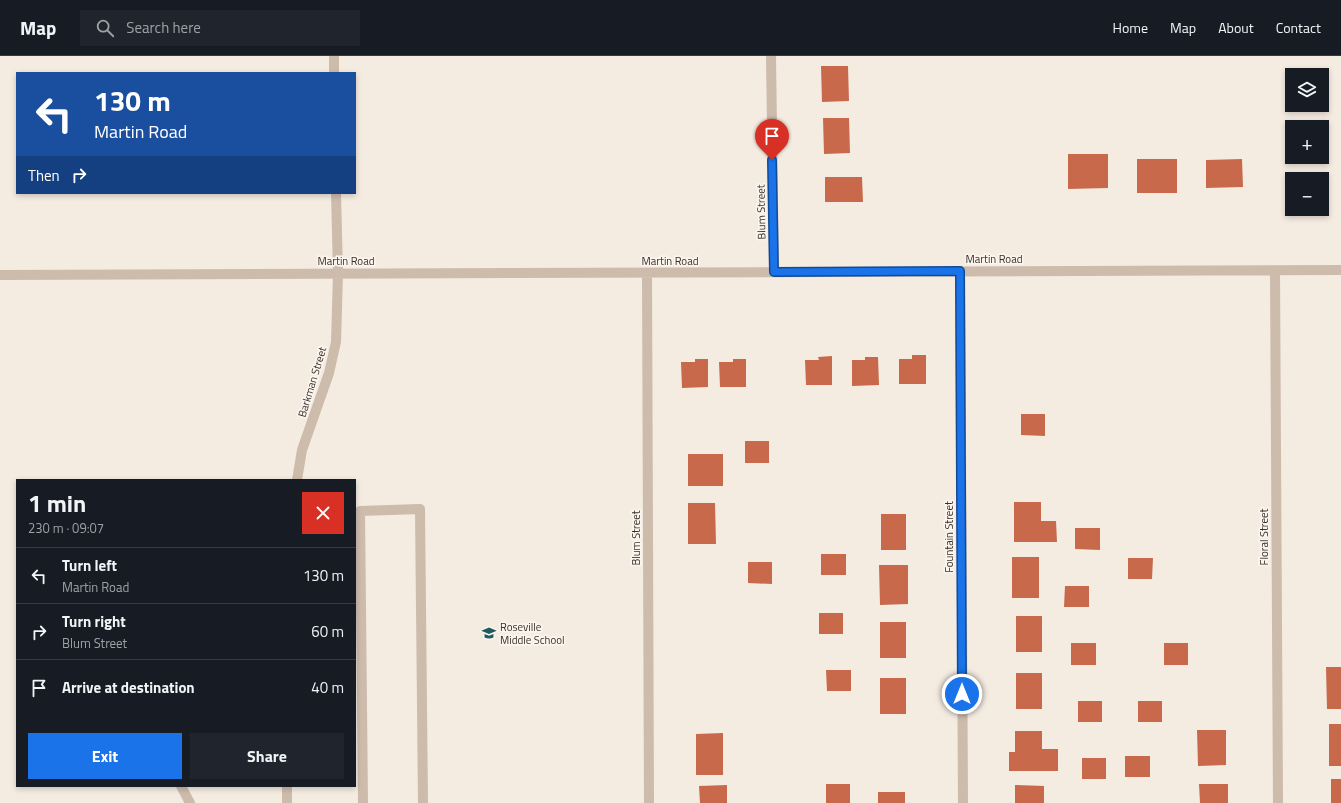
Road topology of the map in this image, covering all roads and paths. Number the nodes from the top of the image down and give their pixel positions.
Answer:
1 (334, 56) edge
2 (771, 56) edge
3 (334, 72) edge
4 (336, 194) edge
5 (1341, 270) edge
6 (960, 271) junction
7 (1274, 271) junction
8 (774, 272) junction
9 (338, 273) junction
10 (647, 273) junction
11 (0, 275) edge
12 (297, 479) edge
13 (358, 685) edge
14 (182, 787) edge
15 (287, 787) edge
16 (190, 803) edge
17 (287, 803) edge
18 (363, 803) edge
19 (423, 803) edge
20 (649, 803) edge
21 (962, 803) edge
22 (1278, 803) edge

1 - 3 street
2 - 8 street, Blum Street
4 - 9 street, Barkman Street
5 - 7 street, Martin Road
6 - 7 street, Martin Road
6 - 8 street, Martin Road
6 - 21 street, Fountain Street
7 - 22 street, Floral Street
8 - 10 street, Martin Road
9 - 10 street, Martin Road
9 - 11 street, Martin Road
9 - 12 street, Barkman Street
10 - 20 street, Blum Street
13 - 18 street
13 - 19 street
14 - 16 street
15 - 17 street

